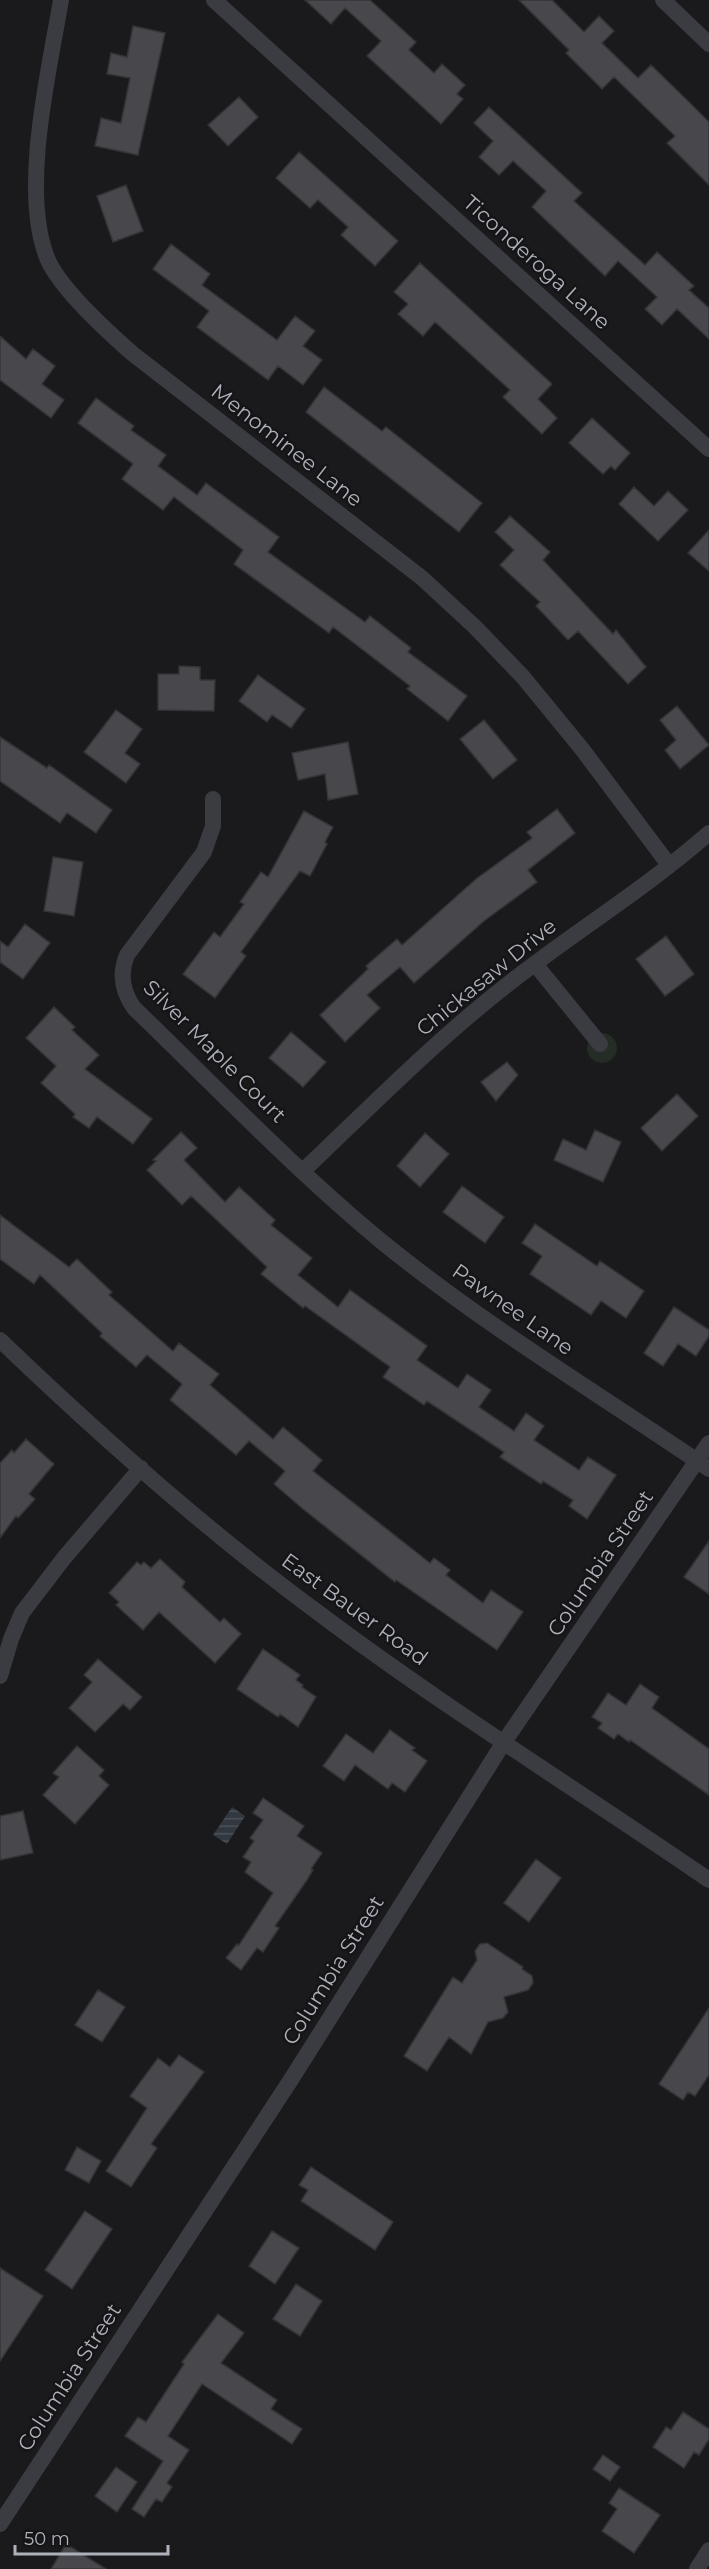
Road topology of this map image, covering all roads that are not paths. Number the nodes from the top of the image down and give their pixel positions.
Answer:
1 (61, 0) edge
2 (214, 0) edge
3 (663, 0) edge
4 (709, 44) edge
5 (709, 448) edge
6 (213, 800) dead end
7 (709, 833) edge
8 (669, 865) junction
9 (536, 964) junction
10 (600, 1044) dead end
11 (303, 1171) junction
12 (0, 1340) edge
13 (709, 1443) edge
14 (703, 1465) edge
15 (141, 1468) junction
16 (0, 1676) edge
17 (504, 1742) junction
18 (709, 1880) edge
19 (0, 2524) edge
20 (709, 2550) edge
21 (697, 2569) edge

1 - 8 street, Menominee Lane
2 - 5 street, Ticonderoga Lane
3 - 4 street
6 - 11 street, Silver Maple Court
7 - 8 street, Chickasaw Drive
8 - 9 street, Chickasaw Drive
9 - 10 street
9 - 11 street, Chickasaw Drive
11 - 14 street, Pawnee Lane
12 - 15 street, East Bauer Road
13 - 14 street, Columbia Street
14 - 17 street, Columbia Street
15 - 16 street
15 - 17 street, East Bauer Road
17 - 18 street, East Bauer Road
17 - 19 street, Columbia Street
20 - 21 street

